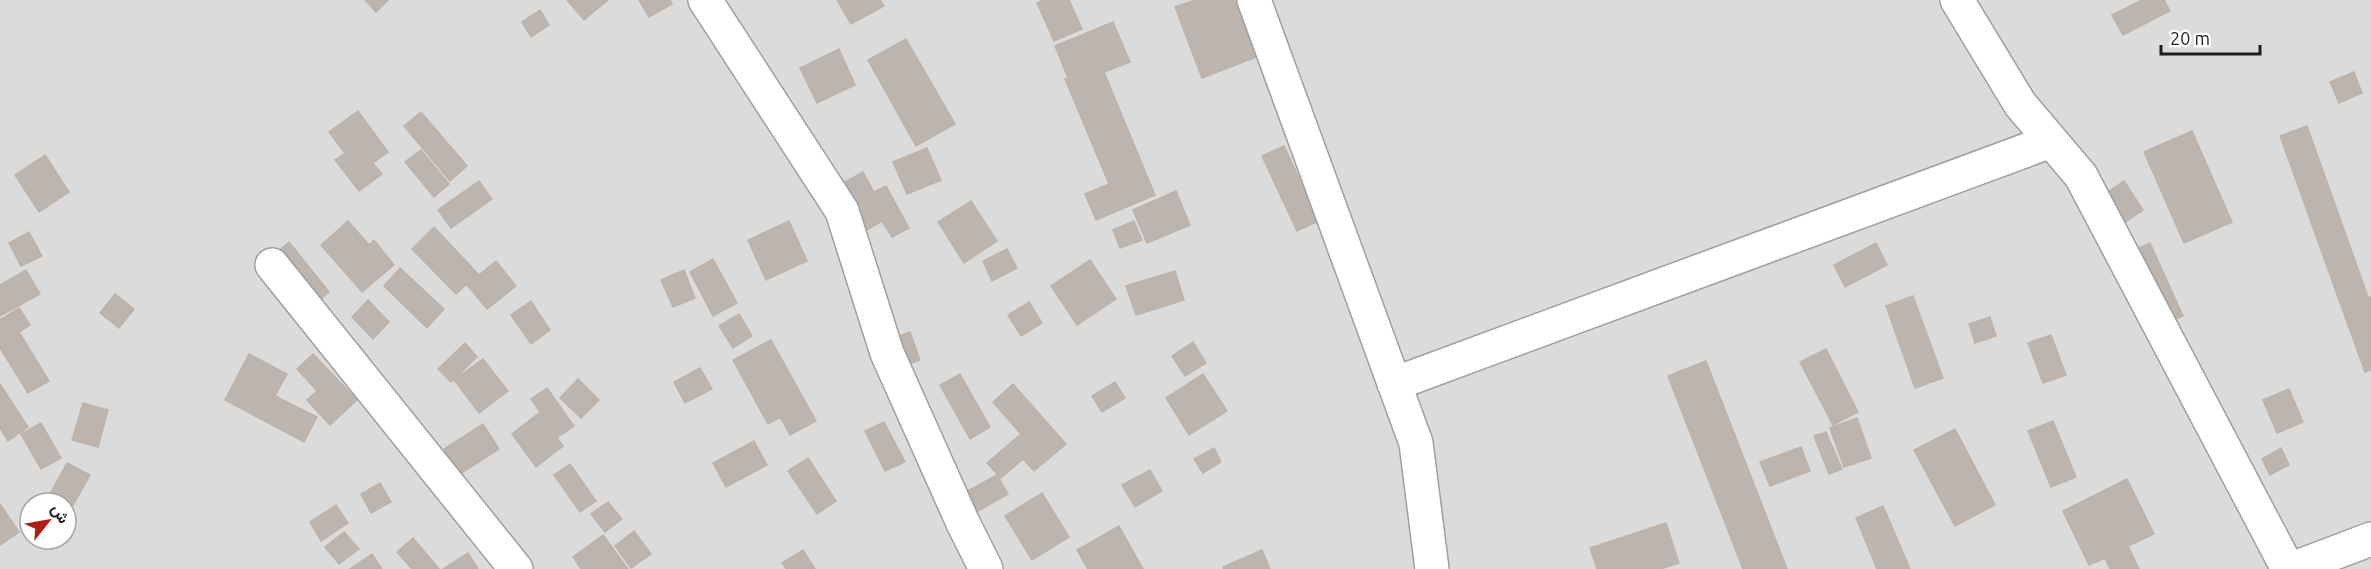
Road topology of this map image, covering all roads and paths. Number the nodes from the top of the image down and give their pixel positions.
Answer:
1 (705, 0) edge
2 (1254, 0) edge
3 (1957, 0) edge
4 (2051, 141) junction
5 (272, 265) dead end
6 (1394, 384) junction
7 (2371, 539) edge
8 (516, 569) edge
9 (986, 569) edge
10 (1432, 569) edge
11 (2290, 569) edge

1 - 9 street
2 - 6 street
3 - 4 street
4 - 6 street
4 - 11 street
5 - 8 street
6 - 10 street
7 - 11 street

